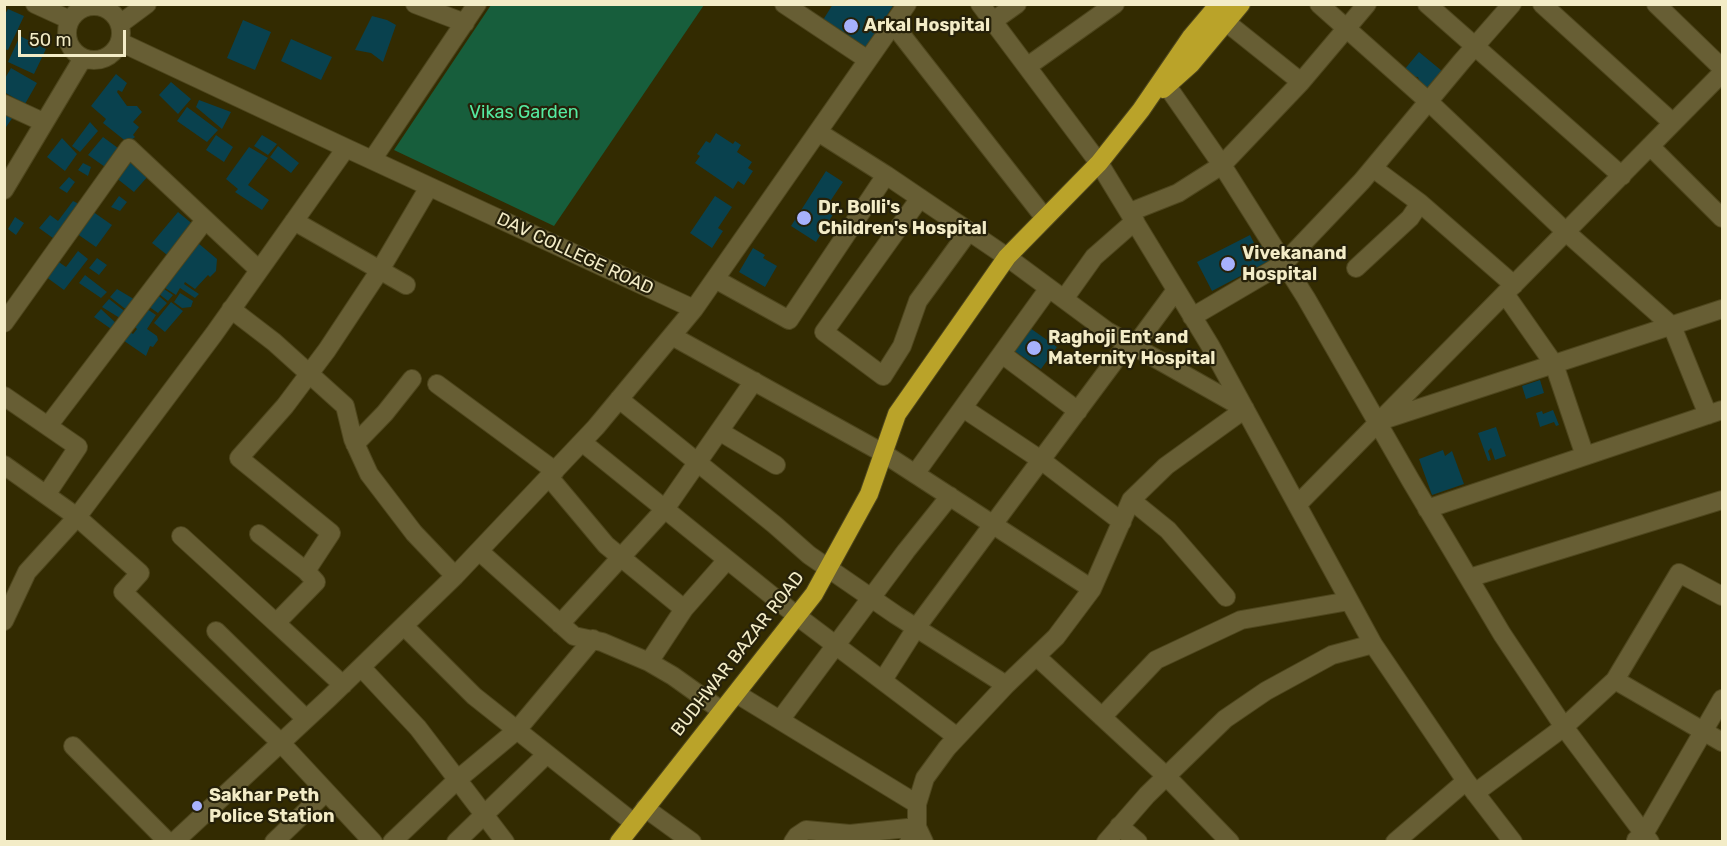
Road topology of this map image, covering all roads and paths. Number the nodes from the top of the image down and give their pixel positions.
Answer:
1 (35, 4) edge
2 (147, 4) edge
3 (415, 4) edge
4 (477, 4) edge
5 (784, 4) edge
6 (907, 4) edge
7 (980, 4) edge
8 (1017, 4) edge
9 (1115, 4) edge
10 (1220, 4) edge
11 (1241, 4) edge
12 (1319, 4) edge
13 (1367, 4) edge
14 (1427, 4) edge
15 (1512, 4) edge
16 (1542, 4) edge
17 (1656, 4) edge
18 (79, 11) edge
19 (993, 21) junction
20 (1226, 22) junction
21 (465, 23) junction
22 (893, 24) junction
23 (1346, 29) junction
24 (120, 33) junction
25 (1475, 46) junction
26 (83, 58) junction
27 (868, 60) junction
28 (1028, 66) junction
29 (1722, 68) edge
30 (1722, 73) edge
31 (1301, 82) junction
32 (1167, 86) junction
33 (1428, 101) junction
34 (4, 104) edge
35 (1141, 110) junction
36 (43, 122) junction
37 (1673, 123) junction
38 (818, 132) junction
39 (1650, 146) junction
40 (346, 148) junction
41 (372, 160) junction
42 (1099, 163) junction
43 (1222, 165) junction
44 (1373, 168) junction
45 (886, 175) junction
46 (1622, 176) junction
47 (429, 187) junction
48 (4, 190) edge
49 (920, 198) junction
50 (1420, 203) junction
51 (1133, 216) junction
52 (1044, 217) junction
53 (1722, 218) edge
54 (205, 220) junction
55 (294, 221) junction
56 (969, 231) junction
57 (1566, 231) junction
58 (1007, 257) junction
59 (1284, 263) junction
60 (1356, 268) dead end
61 (259, 270) junction
62 (380, 270) junction
63 (715, 279) junction
64 (406, 285) dead end
65 (1176, 290) junction
66 (1510, 290) junction
67 (1056, 294) junction
68 (231, 309) junction
69 (694, 309) junction
70 (1722, 309) edge
71 (1192, 317) junction
72 (4, 323) edge
73 (1672, 326) junction
74 (672, 336) junction
75 (1131, 345) junction
76 (1002, 354) junction
77 (1554, 364) junction
78 (309, 373) junction
79 (412, 379) dead end
80 (754, 381) junction
81 (437, 384) dead end
82 (4, 396) edge
83 (619, 399) junction
84 (963, 408) junction
85 (1245, 409) junction
86 (1078, 411) junction
87 (1715, 413) edge
88 (1379, 422) junction
89 (48, 426) junction
90 (718, 431) junction
91 (582, 442) junction
92 (355, 444) junction
93 (884, 453) junction
94 (1586, 456) junction
95 (1041, 460) junction
96 (697, 462) junction
97 (4, 465) edge
98 (776, 465) dead end
99 (552, 474) junction
100 (915, 474) junction
101 (46, 495) junction
102 (950, 496) junction
103 (1131, 500) junction
104 (1722, 500) edge
105 (1297, 505) junction
106 (664, 509) junction
107 (1427, 509) junction
108 (77, 516) junction
109 (1122, 522) junction
110 (993, 525) junction
111 (259, 534) dead end
112 (181, 536) dead end
113 (479, 550) junction
114 (621, 557) junction
115 (727, 560) junction
116 (829, 568) junction
117 (306, 571) junction
118 (455, 576) junction
119 (1469, 578) junction
120 (1092, 589) junction
121 (1722, 596) edge
122 (1226, 597) dead end
123 (872, 598) junction
124 (1349, 601) junction
125 (684, 609) junction
126 (797, 616) junction
127 (4, 621) edge
128 (276, 623) junction
129 (560, 624) junction
130 (404, 626) junction
131 (916, 628) junction
132 (216, 631) dead end
133 (593, 639) junction
134 (1373, 644) junction
135 (836, 645) junction
136 (1036, 656) junction
137 (649, 662) junction
138 (361, 667) junction
139 (882, 680) junction
140 (1615, 680) junction
141 (343, 685) junction
142 (1006, 685) junction
143 (737, 693) junction
144 (1722, 699) edge
145 (722, 711) junction
146 (1102, 717) junction
147 (306, 719) junction
148 (780, 720) junction
149 (1564, 728) junction
150 (517, 730) junction
151 (1704, 732) junction
152 (957, 737) junction
153 (1722, 742) edge
154 (280, 743) junction
155 (73, 746) dead end
156 (547, 754) junction
157 (1166, 776) junction
158 (457, 780) junction
159 (1471, 787) junction
160 (326, 792) junction
161 (917, 804) junction
162 (484, 815) junction
163 (640, 815) junction
164 (1119, 826) junction
165 (917, 837) edge
166 (1643, 839) edge
167 (690, 841) edge
168 (168, 842) edge
169 (174, 842) edge
170 (274, 842) edge
171 (373, 842) edge
172 (392, 842) edge
173 (456, 842) edge
174 (505, 842) edge
175 (619, 842) edge
176 (794, 842) edge
177 (1106, 842) edge
178 (1138, 842) edge
179 (1230, 842) edge
180 (1395, 842) edge
181 (1513, 842) edge

1 - 18 street
2 - 24 street
3 - 21 street
4 - 21 street
5 - 27 street
6 - 22 street
7 - 19 street
8 - 19 street
9 - 28 street
10 - 35 highway
11 - 20 highway
12 - 23 street
13 - 23 street
14 - 25 street
15 - 25 street
16 - 37 street
17 - 29 street
18 - 24 street
18 - 26 street
19 - 28 street
20 - 31 street
20 - 32 highway
21 - 41 street
22 - 27 street
22 - 52 street
23 - 31 street
23 - 33 street
24 - 26 street
24 - 40 street, DAV COLLEGE ROAD
25 - 33 street
25 - 46 street
26 - 36 street
27 - 38 street
28 - 42 street
30 - 37 street
31 - 43 street
32 - 35 highway
32 - 43 street
33 - 44 street
33 - 57 street
34 - 36 street
35 - 42 highway, BUDHWAR BAZAR ROAD
36 - 48 street
37 - 39 street
38 - 45 street
38 - 63 street
39 - 46 street
39 - 53 street
40 - 41 street, DAV COLLEGE ROAD
40 - 55 street
41 - 47 street, DAV COLLEGE ROAD
42 - 51 street
42 - 52 highway, BUDHWAR BAZAR ROAD
43 - 51 street
43 - 59 street
44 - 50 street
44 - 59 street
45 - 49 street
45 - 63 street
46 - 57 street
47 - 62 street
47 - 69 street, DAV COLLEGE ROAD
49 - 56 street
49 - 56 street
50 - 60 street
50 - 66 street
51 - 65 street
51 - 67 street
52 - 58 highway, BUDHWAR BAZAR ROAD
54 - 61 street
54 - 72 street
54 - 89 street
55 - 61 street
55 - 62 street
56 - 58 street
57 - 66 street
57 - 73 street
58 - 67 street
58 - 93 highway, BUDHWAR BAZAR ROAD
59 - 71 street
59 - 88 street
61 - 68 street
62 - 64 street
62 - 78 street
63 - 69 street
65 - 71 street
65 - 75 street
66 - 77 street
66 - 88 street
67 - 75 street
67 - 76 street
68 - 78 street
68 - 108 street
69 - 74 street
70 - 73 street
71 - 85 street
73 - 77 street
73 - 87 street
74 - 80 street
74 - 83 street
75 - 85 street
75 - 86 street
76 - 84 street
76 - 86 street
77 - 88 street
77 - 94 street
78 - 92 street
78 - 117 street
79 - 92 street
80 - 90 street
80 - 93 street
81 - 99 street
82 - 89 street
83 - 91 street
83 - 96 street
84 - 95 street
84 - 100 street
85 - 103 street
85 - 105 street
86 - 95 street
87 - 94 street
88 - 105 street
88 - 107 street
89 - 101 street
90 - 96 street
90 - 98 street
91 - 99 street
91 - 106 street
92 - 118 street
93 - 100 street
93 - 116 highway, BUDHWAR BAZAR ROAD
94 - 107 street
95 - 109 street
95 - 110 street
96 - 106 street
96 - 116 street
97 - 101 street
99 - 113 street
99 - 114 street
100 - 102 street
101 - 108 street
102 - 110 street
102 - 123 street
103 - 109 street
103 - 122 street
104 - 119 street
105 - 124 street
106 - 114 street
106 - 115 street
107 - 119 street
108 - 127 street
108 - 154 street
109 - 120 street
110 - 120 street
110 - 131 street
111 - 117 street
112 - 128 street
113 - 118 street
113 - 129 street
114 - 125 street
114 - 129 street
115 - 125 street
115 - 126 street
116 - 123 street
116 - 126 highway, BUDHWAR BAZAR ROAD
117 - 128 street
118 - 130 street
119 - 149 street
120 - 136 street
121 - 140 street
123 - 131 street
123 - 135 street
124 - 134 street
124 - 146 street
125 - 137 street
126 - 135 street
126 - 143 highway, BUDHWAR BAZAR ROAD
128 - 141 street
129 - 133 street
130 - 138 street
130 - 150 street
131 - 139 street
131 - 142 street
132 - 147 street
133 - 137 street
133 - 150 street
134 - 157 street
134 - 159 street
135 - 139 street
135 - 148 street
136 - 142 street
136 - 146 street
137 - 145 street
138 - 141 street
138 - 158 street
139 - 152 street
140 - 149 street
140 - 151 street
141 - 147 street
142 - 152 street
143 - 145 highway, BUDHWAR BAZAR ROAD
143 - 148 street
144 - 151 street
145 - 163 highway, BUDHWAR BAZAR ROAD
146 - 157 street
147 - 154 street
148 - 161 street
149 - 159 street
149 - 166 street
150 - 156 street
150 - 158 street
151 - 153 street
151 - 166 street
152 - 161 street
154 - 160 street
154 - 169 street
155 - 168 street
156 - 162 street
156 - 163 street
157 - 164 street
157 - 179 street
158 - 162 street
158 - 172 street
159 - 180 street
159 - 181 street
160 - 170 street
160 - 171 street
161 - 165 street
162 - 173 street
162 - 174 street
163 - 167 street
163 - 175 highway, BUDHWAR BAZAR ROAD
164 - 177 street
164 - 178 street
165 - 176 street

